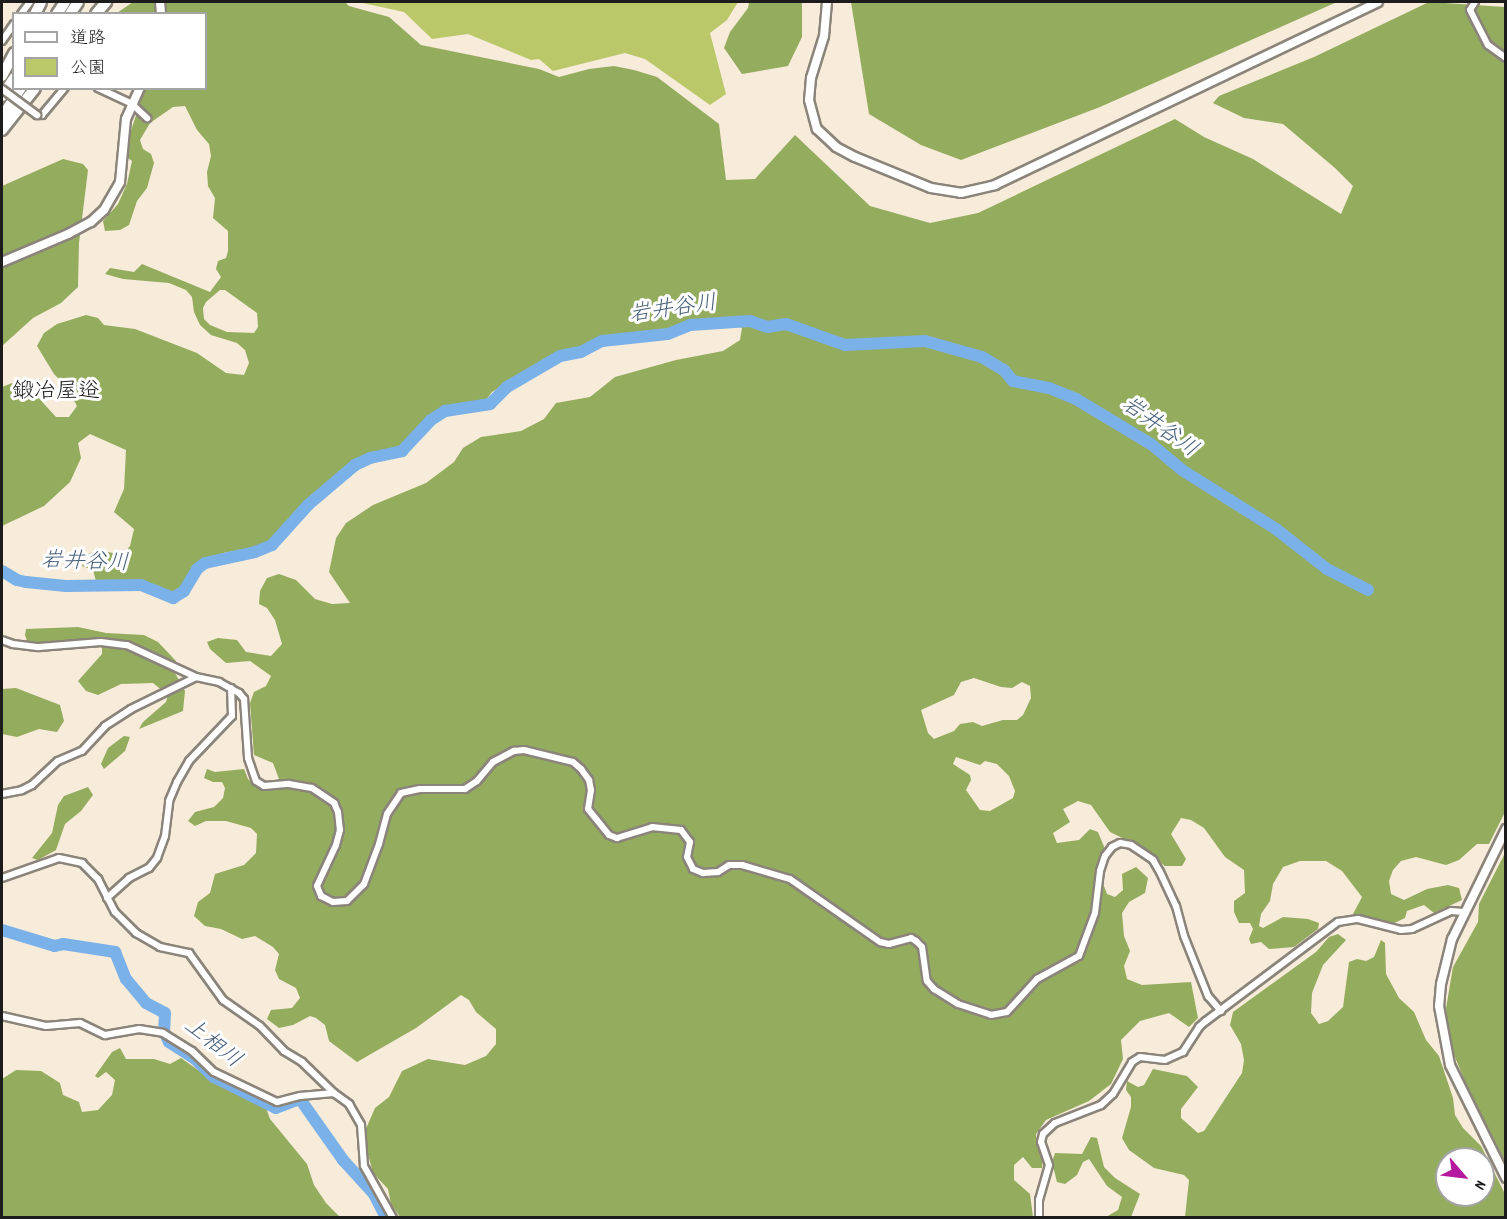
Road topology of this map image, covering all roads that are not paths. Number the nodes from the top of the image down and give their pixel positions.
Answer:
1 (827, 2) edge
2 (1378, 2) edge
3 (1475, 2) edge
4 (12, 27) edge
5 (2, 40) edge
6 (12, 57) edge
7 (1506, 58) edge
8 (2, 76) edge
9 (12, 81) edge
10 (2, 89) edge
11 (20, 90) edge
12 (33, 90) edge
13 (63, 90) edge
14 (102, 90) edge
15 (139, 90) edge
16 (2, 96) edge
17 (132, 104) junction
18 (2, 117) edge
19 (147, 118) dead end
20 (2, 130) edge
21 (2, 262) edge
22 (2, 640) edge
23 (196, 677) junction
24 (231, 688) junction
25 (2, 794) edge
26 (1506, 829) edge
27 (2, 878) edge
28 (107, 898) junction
29 (1463, 912) junction
30 (1221, 1011) junction
31 (2, 1016) edge
32 (334, 1093) junction
33 (1506, 1178) edge
34 (393, 1218) edge
35 (1039, 1218) edge

1 - 2 street
3 - 7 street
4 - 5 street
6 - 8 highway
9 - 16 highway
10 - 13 street, bridge
11 - 18 highway
12 - 20 highway
14 - 17 street
15 - 17 street
17 - 19 street
17 - 21 street
22 - 23 street
23 - 24 street
23 - 25 street
24 - 28 street
24 - 30 street
26 - 29 street
27 - 28 street
28 - 32 street
29 - 30 street
29 - 33 street
30 - 35 street
31 - 32 street
32 - 34 street

